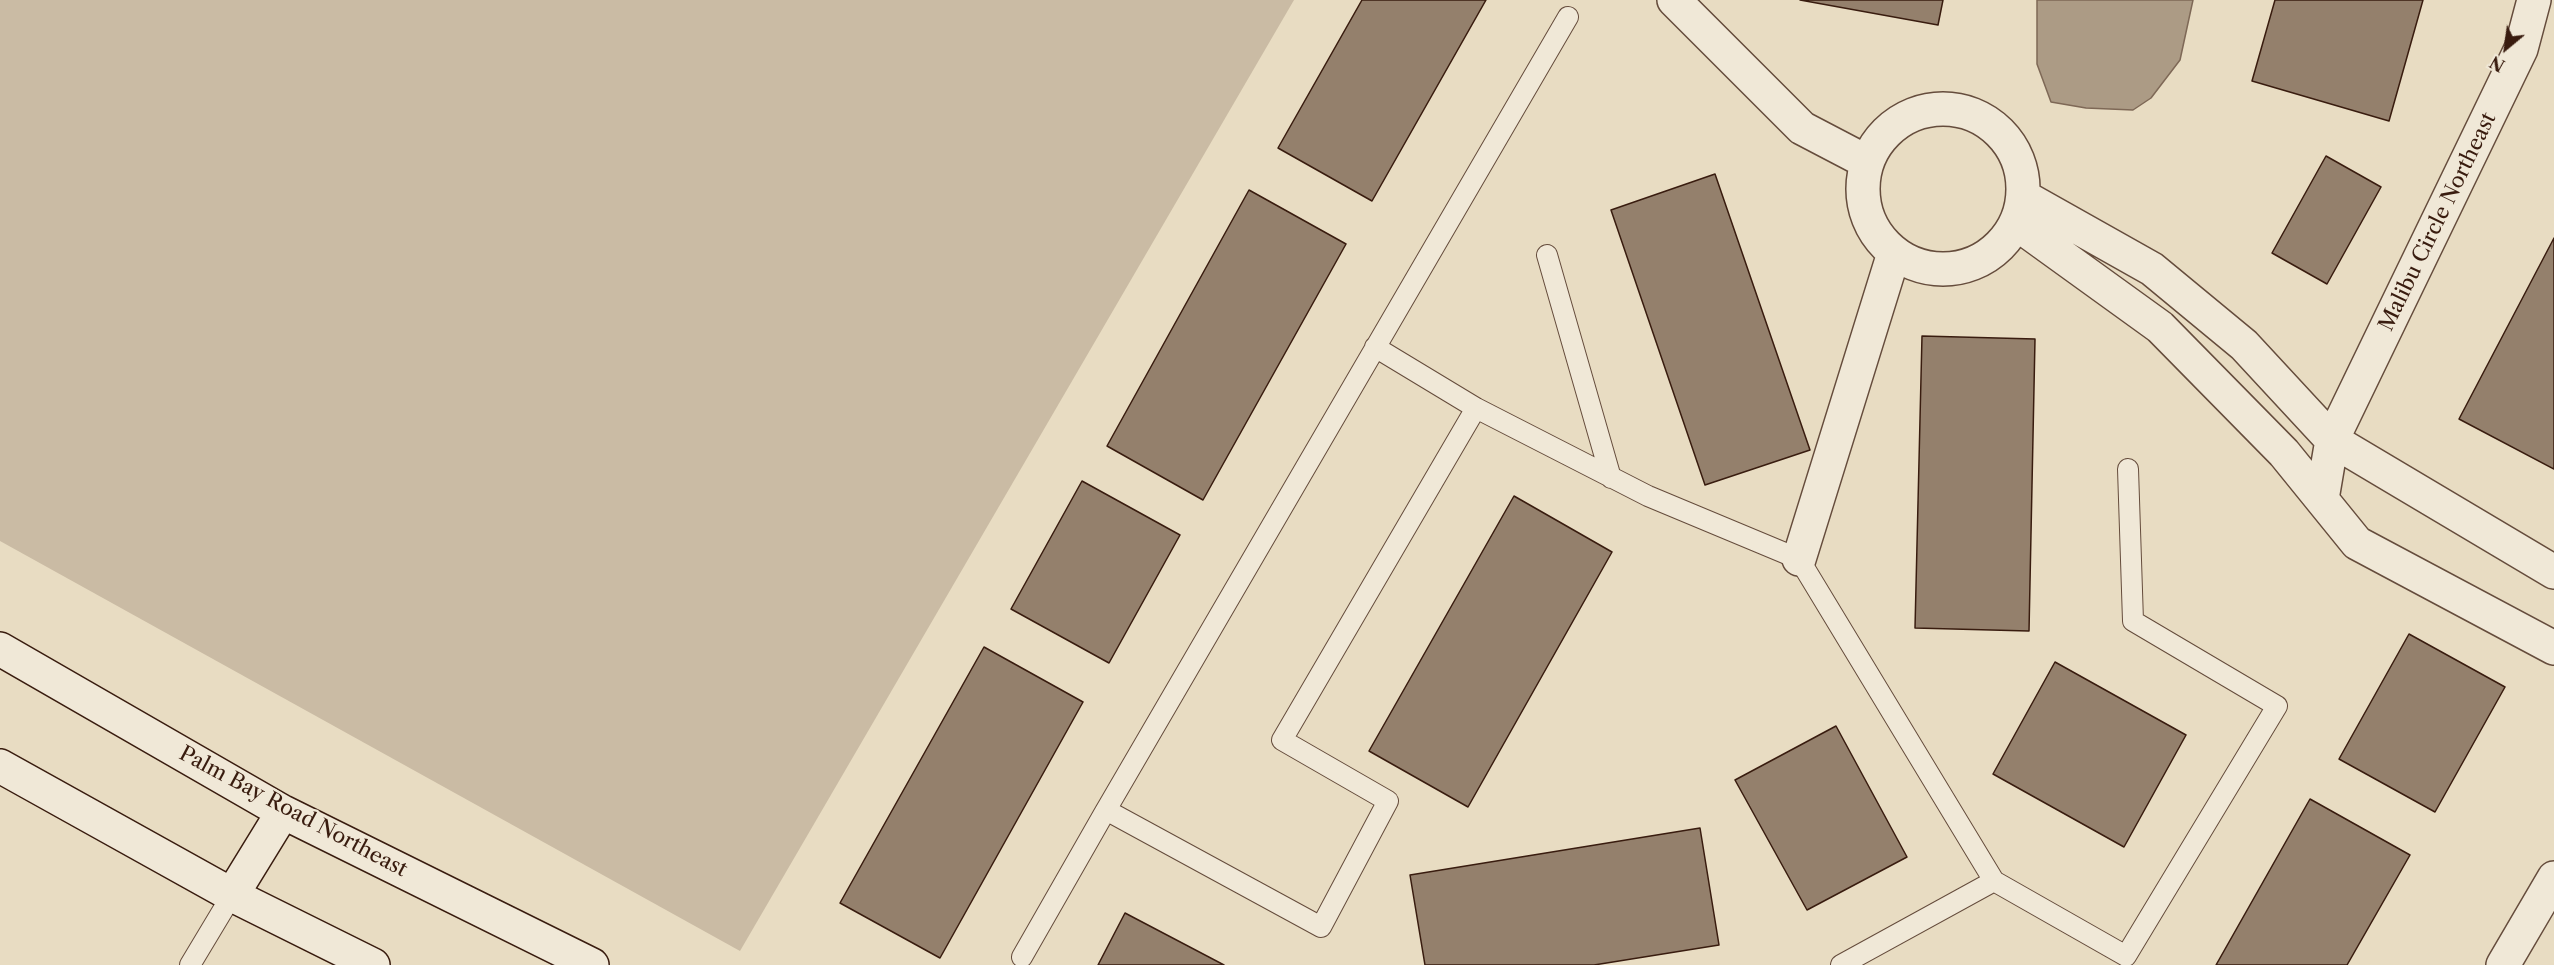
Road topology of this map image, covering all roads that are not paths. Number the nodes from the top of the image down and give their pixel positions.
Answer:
1 (1674, 0) edge
2 (2540, 7) edge
3 (1568, 17) dead end
4 (1867, 162) junction
5 (2020, 210) junction
6 (1894, 253) junction
7 (1547, 255) dead end
8 (1375, 347) junction
9 (1476, 408) junction
10 (2332, 440) junction
11 (2128, 469) dead end
12 (1611, 478) junction
13 (2322, 499) junction
14 (1799, 559) junction
15 (2554, 572) edge
16 (2554, 648) edge
17 (0, 649) edge
18 (0, 766) edge
19 (1106, 810) junction
20 (283, 812) junction
21 (2554, 878) edge
22 (1994, 881) junction
23 (232, 895) junction
24 (1022, 957) dead end
25 (2124, 961) edge
26 (190, 965) edge
27 (373, 965) edge
28 (592, 965) edge
29 (1841, 965) edge
30 (2503, 965) edge

1 - 4 street
2 - 10 street, Malibu Circle Northeast
3 - 8 lane
4 - 5 street
4 - 6 street
5 - 6 street
5 - 10 street
5 - 13 street
6 - 14 street
7 - 12 lane
8 - 9 lane
8 - 19 lane
9 - 12 lane
9 - 19 lane
10 - 13 street, Malibu Circle Northeast
10 - 15 street
11 - 25 lane
12 - 14 lane
13 - 16 street
14 - 22 lane
17 - 20 street, Palm Bay Road Northeast
18 - 23 street
19 - 24 lane
20 - 23 street
20 - 28 street, Palm Bay Road Northeast
21 - 30 street
22 - 25 lane
22 - 29 lane
23 - 26 lane
23 - 27 street

